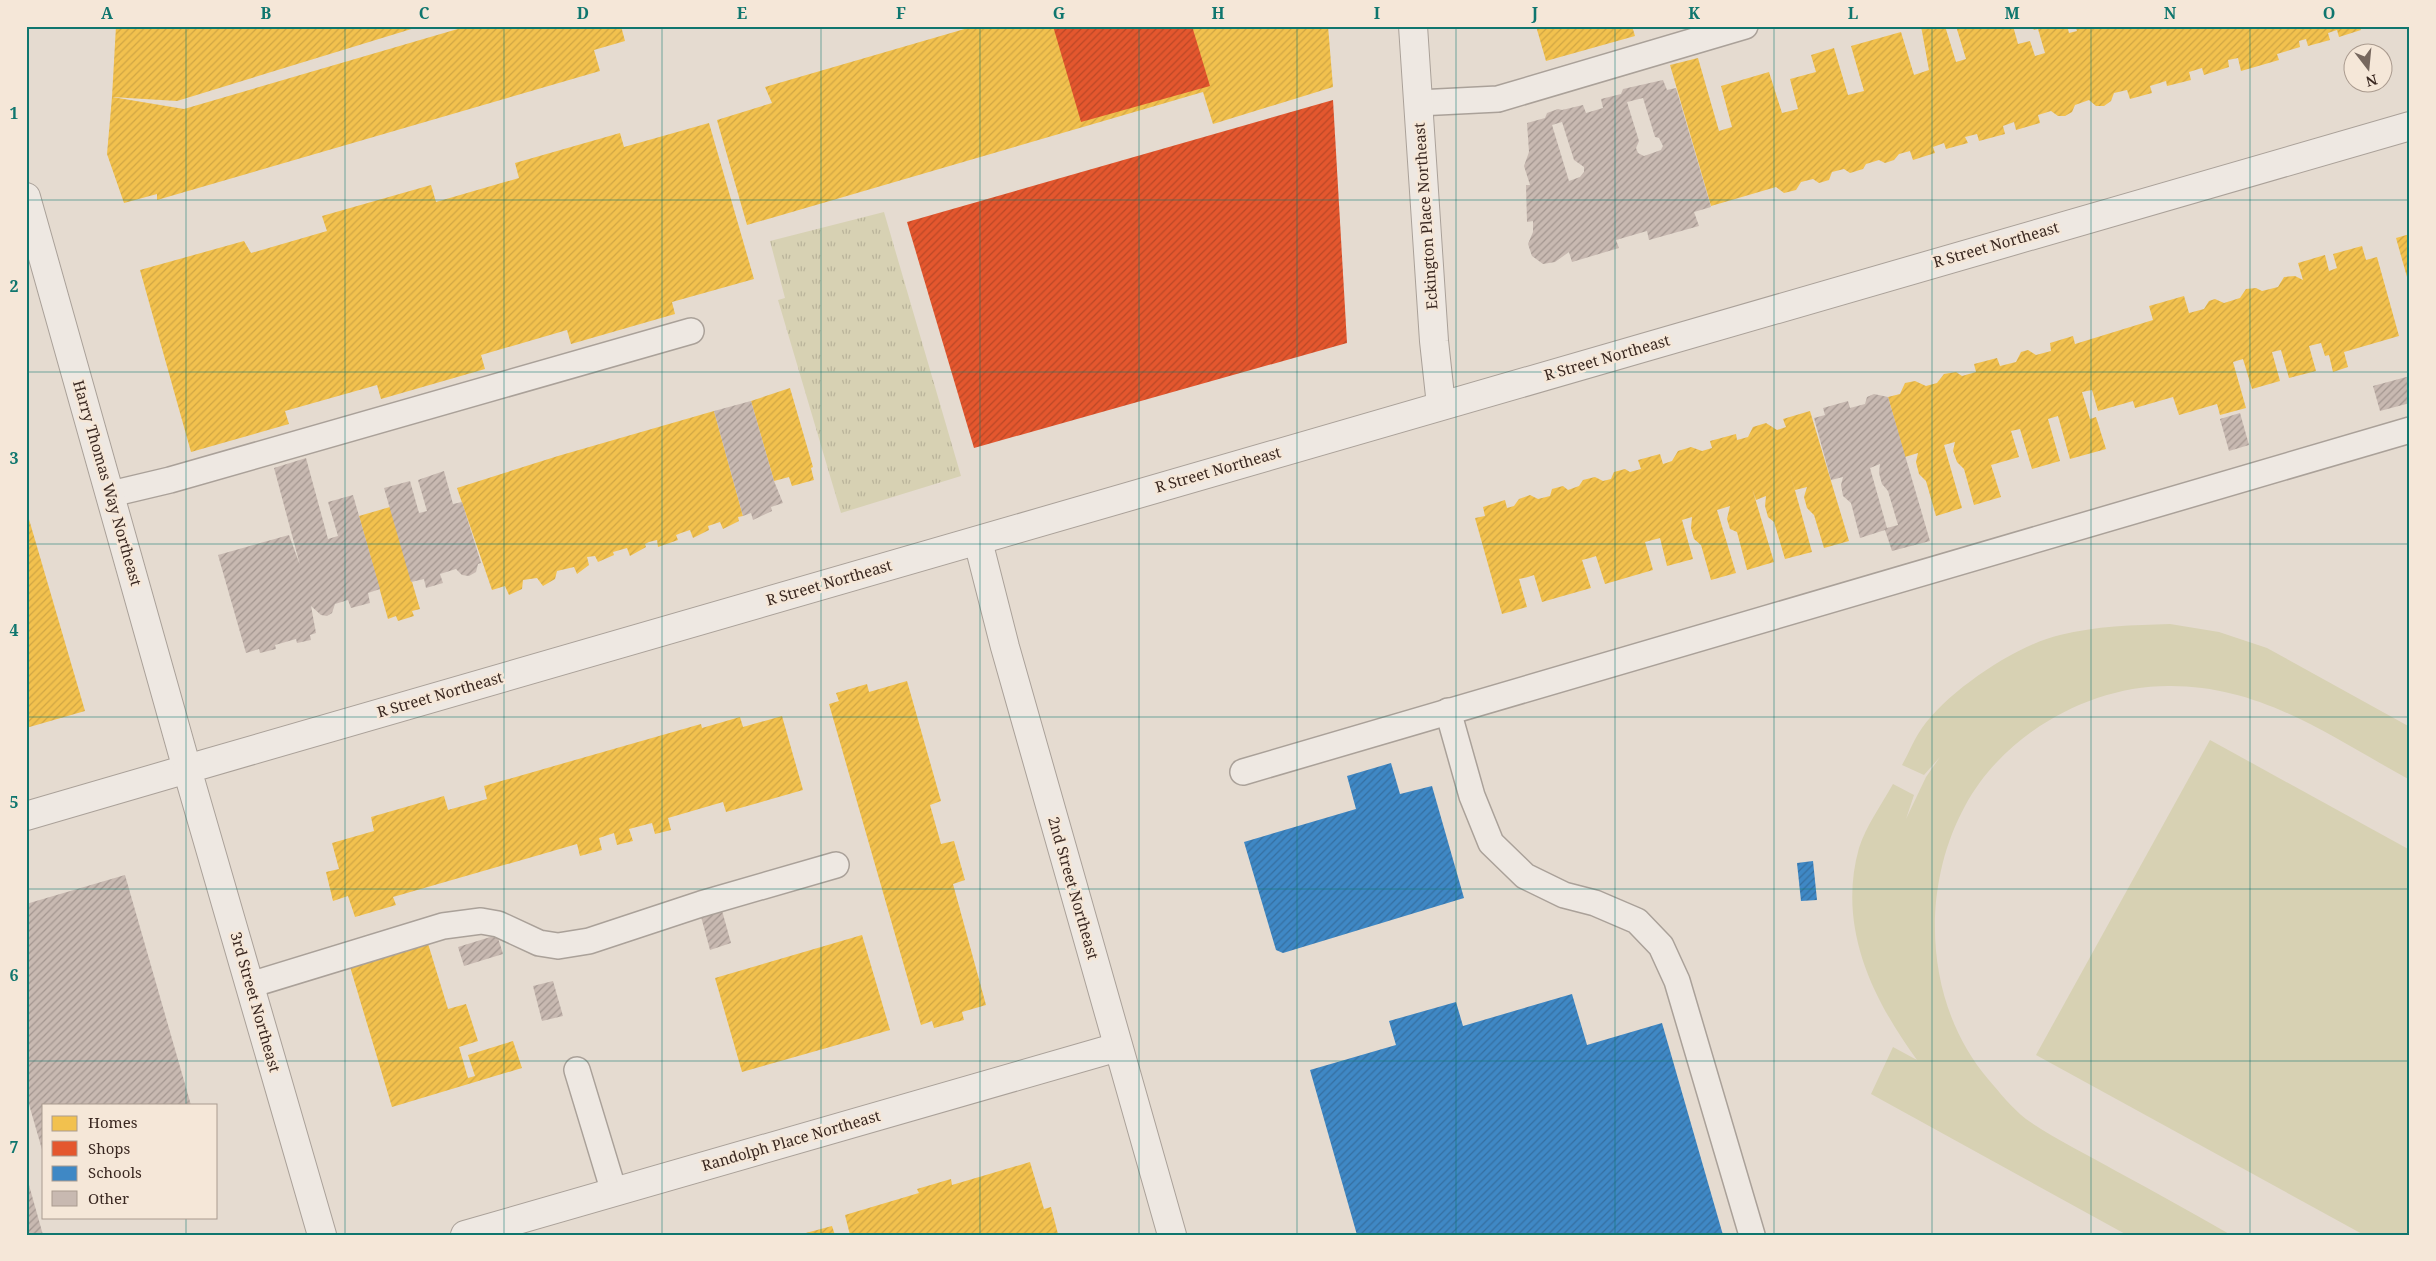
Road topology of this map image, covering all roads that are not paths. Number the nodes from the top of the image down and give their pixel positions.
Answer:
1 (1413, 26) edge
2 (1745, 26) edge
3 (1418, 103) junction
4 (2410, 126) edge
5 (26, 197) edge
6 (691, 331) dead end
7 (1442, 405) junction
8 (2410, 430) edge
9 (111, 494) junction
10 (978, 541) junction
11 (1448, 712) junction
12 (187, 769) junction
13 (1243, 772) dead end
14 (26, 816) edge
15 (836, 865) dead end
16 (250, 985) junction
17 (1118, 1047) junction
18 (577, 1070) dead end
19 (614, 1192) junction
20 (322, 1235) edge
21 (465, 1235) edge
22 (1172, 1235) edge
23 (1752, 1235) edge

1 - 3 street, Eckington Place Northeast
2 - 3 lane
3 - 7 street, Eckington Place Northeast
4 - 7 street, R Street Northeast
5 - 9 street, Harry Thomas Way Northeast
6 - 9 lane
7 - 10 street, R Street Northeast
8 - 11 lane
9 - 12 street, Harry Thomas Way Northeast
10 - 12 street, R Street Northeast
10 - 17 street, 2nd Street Northeast
11 - 13 lane
11 - 23 lane
12 - 14 street, R Street Northeast
12 - 16 street, 3rd Street Northeast
15 - 16 lane
16 - 20 street, 3rd Street Northeast
17 - 19 street, Randolph Place Northeast
17 - 22 street, 2nd Street Northeast
18 - 19 lane
19 - 21 street, Randolph Place Northeast

